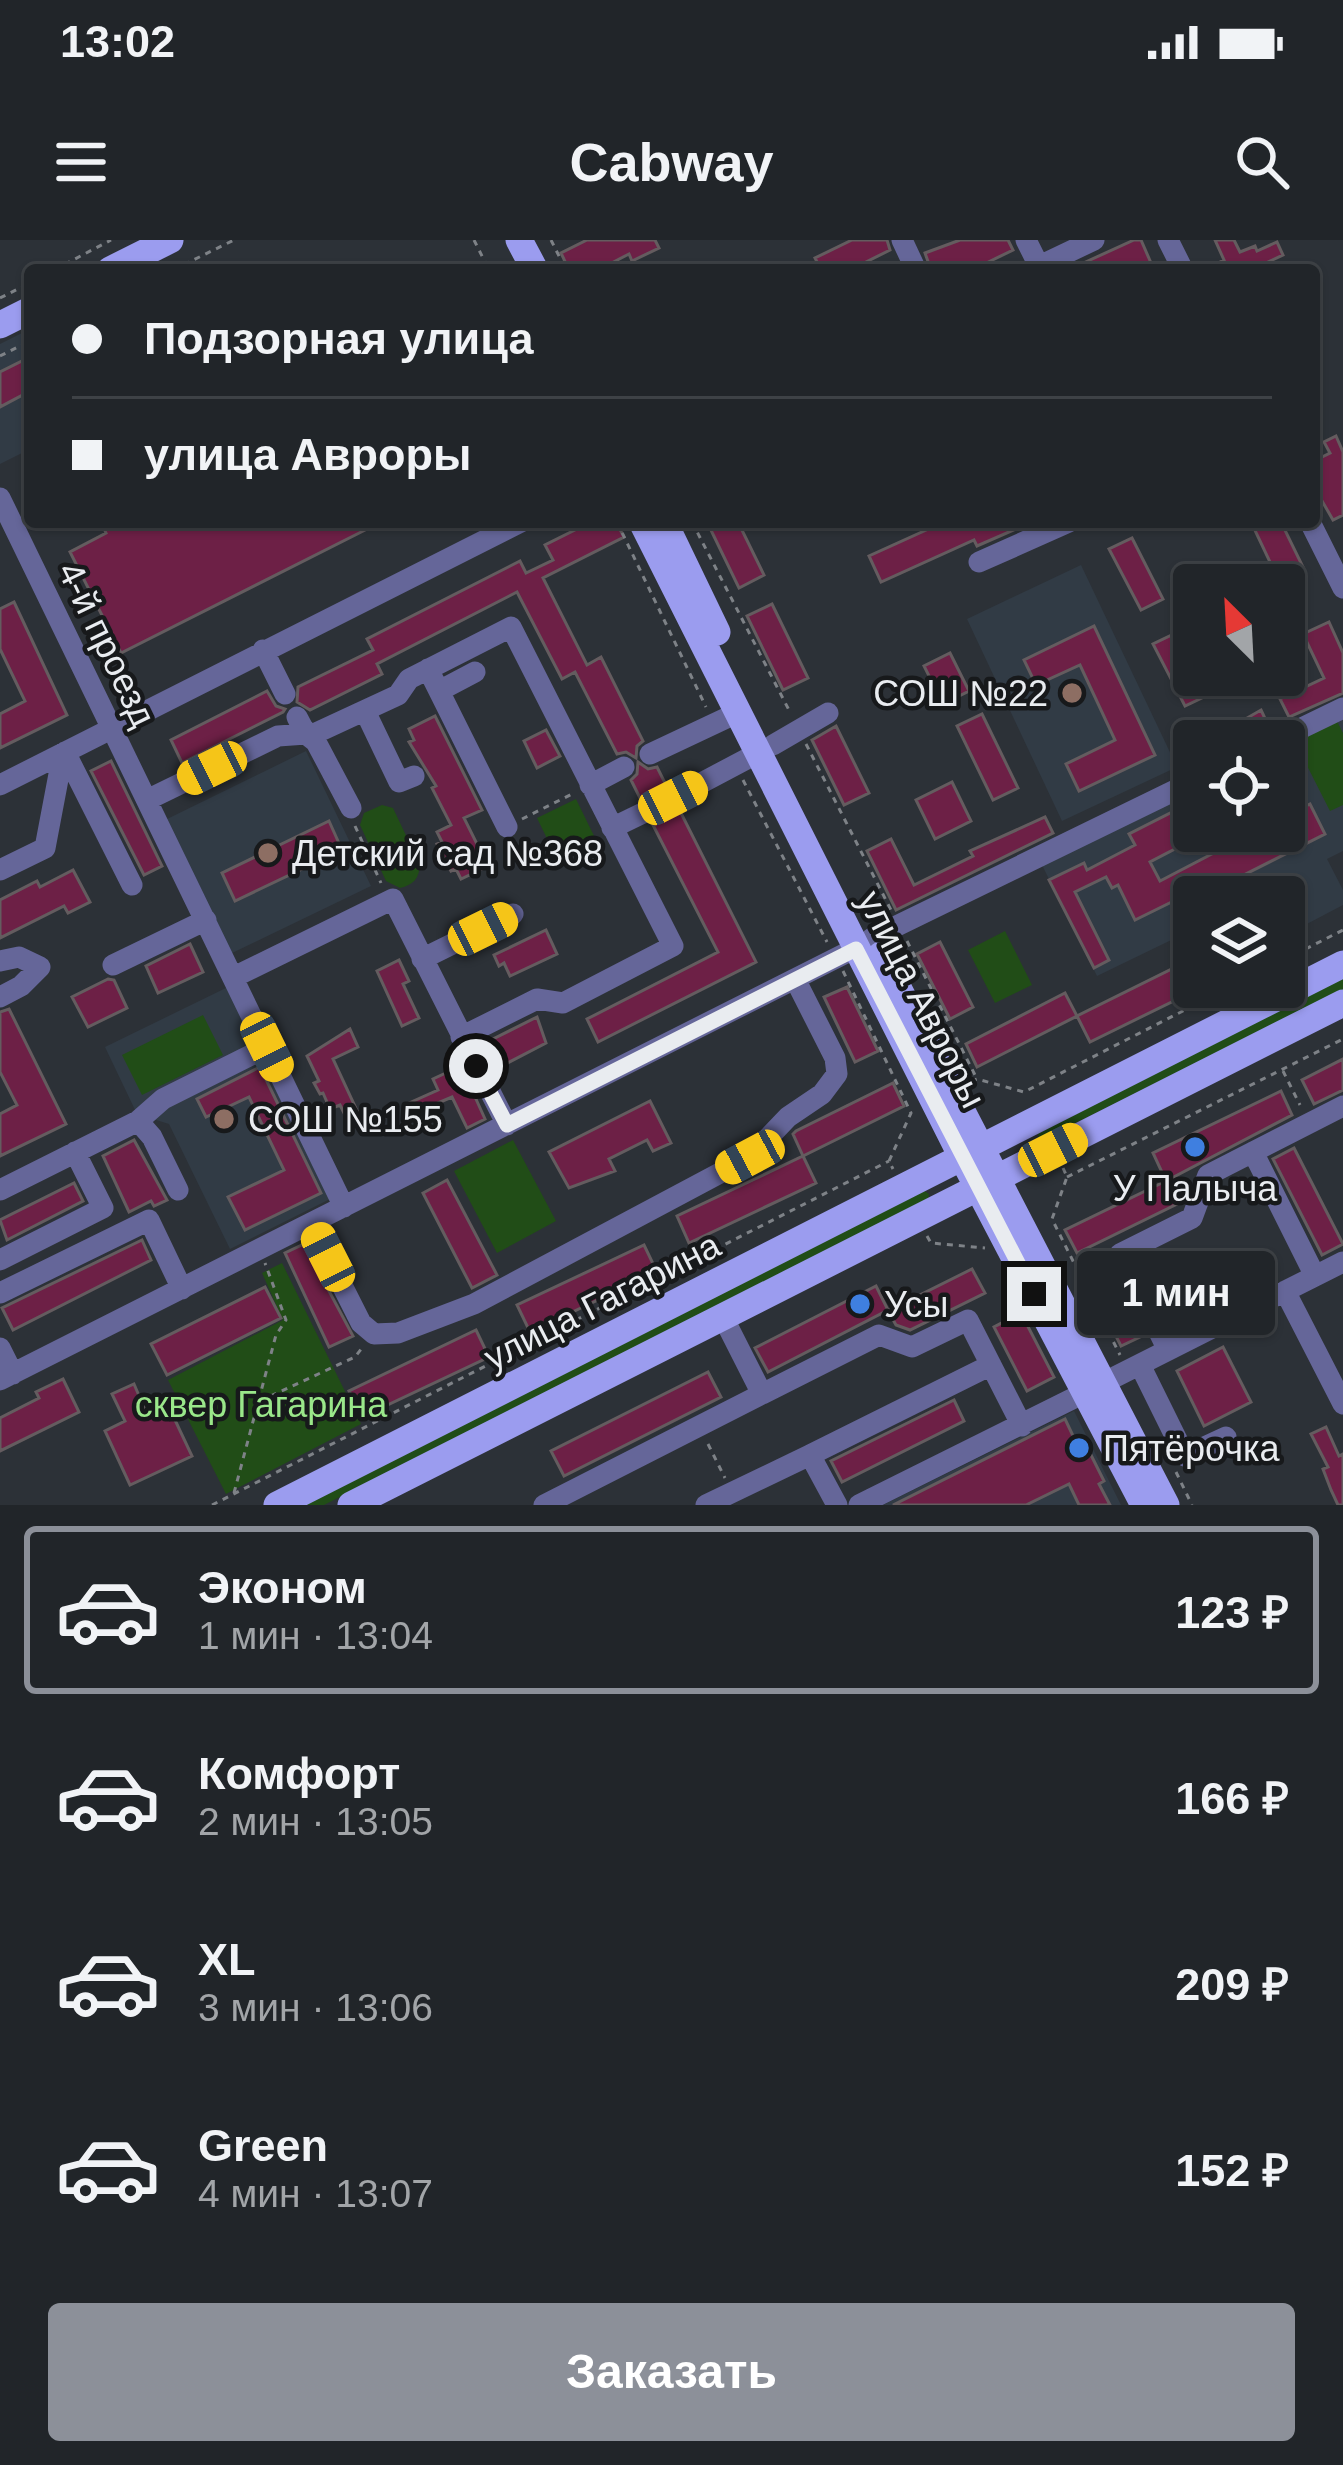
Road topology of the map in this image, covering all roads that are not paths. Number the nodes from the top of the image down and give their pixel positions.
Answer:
1 (170, 240) edge
2 (1094, 240) edge
3 (122, 264) edge
4 (1043, 264) edge
5 (0, 498) edge
6 (509, 528) edge
7 (645, 528) edge
8 (666, 528) edge
9 (1056, 528) edge
10 (1313, 528) edge
11 (979, 562) dead end
12 (1343, 588) edge
13 (263, 650) junction
14 (428, 669) junction
15 (475, 672) dead end
16 (439, 691) junction
17 (285, 694) dead end
18 (1343, 708) edge
19 (365, 711) junction
20 (828, 713) dead end
21 (726, 718) junction
22 (301, 726) junction
23 (1305, 726) edge
24 (111, 728) junction
25 (64, 752) junction
26 (650, 754) dead end
27 (756, 755) junction
28 (624, 767) dead end
29 (413, 776) dead end
30 (0, 785) edge
31 (590, 785) junction
32 (1173, 791) edge
33 (673, 798) dead end
34 (147, 800) junction
35 (351, 808) road end
36 (646, 811) dead end
37 (507, 826) road end
38 (612, 828) junction
39 (0, 871) edge
40 (132, 885) dead end
41 (513, 914) dead end
42 (206, 920) junction
43 (855, 949) junction
44 (422, 959) junction
45 (0, 961) edge
46 (1343, 964) edge
47 (113, 965) dead end
48 (234, 977) junction
49 (795, 980) junction
50 (0, 997) edge
51 (1343, 1003) edge
52 (461, 1037) junction
53 (267, 1047) junction
54 (1343, 1106) edge
55 (138, 1120) junction
56 (507, 1125) junction
57 (75, 1152) junction
58 (1253, 1152) junction
59 (972, 1154) junction
60 (987, 1183) junction
61 (0, 1190) edge
62 (178, 1190) dead end
63 (344, 1207) junction
64 (311, 1224) junction
65 (0, 1260) edge
66 (1343, 1262) edge
67 (1315, 1276) junction
68 (182, 1289) junction
69 (1286, 1292) junction
70 (0, 1293) edge
71 (723, 1317) junction
72 (0, 1348) edge
73 (1168, 1350) junction
74 (991, 1365) junction
75 (6, 1377) edge
76 (1114, 1378) junction
77 (761, 1394) junction
78 (1343, 1404) edge
79 (1022, 1426) junction
80 (1226, 1437) dead end
81 (810, 1455) junction
82 (277, 1505) edge
83 (351, 1505) edge
84 (544, 1505) edge
85 (706, 1505) edge
86 (837, 1505) edge
87 (859, 1505) edge
88 (1144, 1505) edge
89 (1166, 1505) edge

1 - 3 main road
2 - 4 street
5 - 24 street, 4-й проезд
6 - 13 street
7 - 21 main road, улица Авроры
8 - 27 main road, улица Авроры
9 - 11 street
10 - 12 street
13 - 17 street
13 - 24 street
14 - 16 street
14 - 19 street
14 - 31 street
15 - 16 street
16 - 37 street
18 - 23 street
19 - 22 street
19 - 29 street
20 - 27 street
21 - 26 street
21 - 27 main road, улица Авроры
22 - 34 street
22 - 35 street
24 - 25 street
24 - 34 street, 4-й проезд
25 - 30 street
25 - 39 street
25 - 40 street
27 - 33 street
27 - 43 main road, улица Авроры
28 - 31 street
31 - 38 street
32 - 43 street
34 - 42 street, 4-й проезд
36 - 38 street
38 - 52 street
41 - 44 street
42 - 47 street
42 - 48 street, 4-й проезд
43 - 49 street
43 - 59 main road, улица Авроры
44 - 48 street
44 - 52 street
45 - 50 street
46 - 59 main road, улица Гагарина
48 - 53 street, 4-й проезд
49 - 56 street
49 - 64 street
51 - 60 main road, улица Гагарина
52 - 56 street
53 - 55 street
53 - 63 street, 4-й проезд
54 - 58 street
55 - 57 street
55 - 62 street
56 - 63 street
57 - 61 street
57 - 65 street
58 - 67 street
58 - 73 street
59 - 60 main road, улица Авроры
59 - 82 main road, улица Гагарина
60 - 71 main road, улица Гагарина
60 - 76 main road, улица Авроры
63 - 64 street
64 - 68 street
66 - 67 street
67 - 69 street
68 - 70 street
68 - 75 street
69 - 73 street
69 - 78 street
71 - 77 street
71 - 83 main road, улица Гагарина
72 - 75 street
73 - 76 street
74 - 77 street
74 - 79 street
74 - 81 street
76 - 79 street
76 - 80 street
76 - 88 main road, улица Авроры
76 - 89 main road, улица Авроры
77 - 84 street
79 - 87 street
81 - 85 street
81 - 86 street

